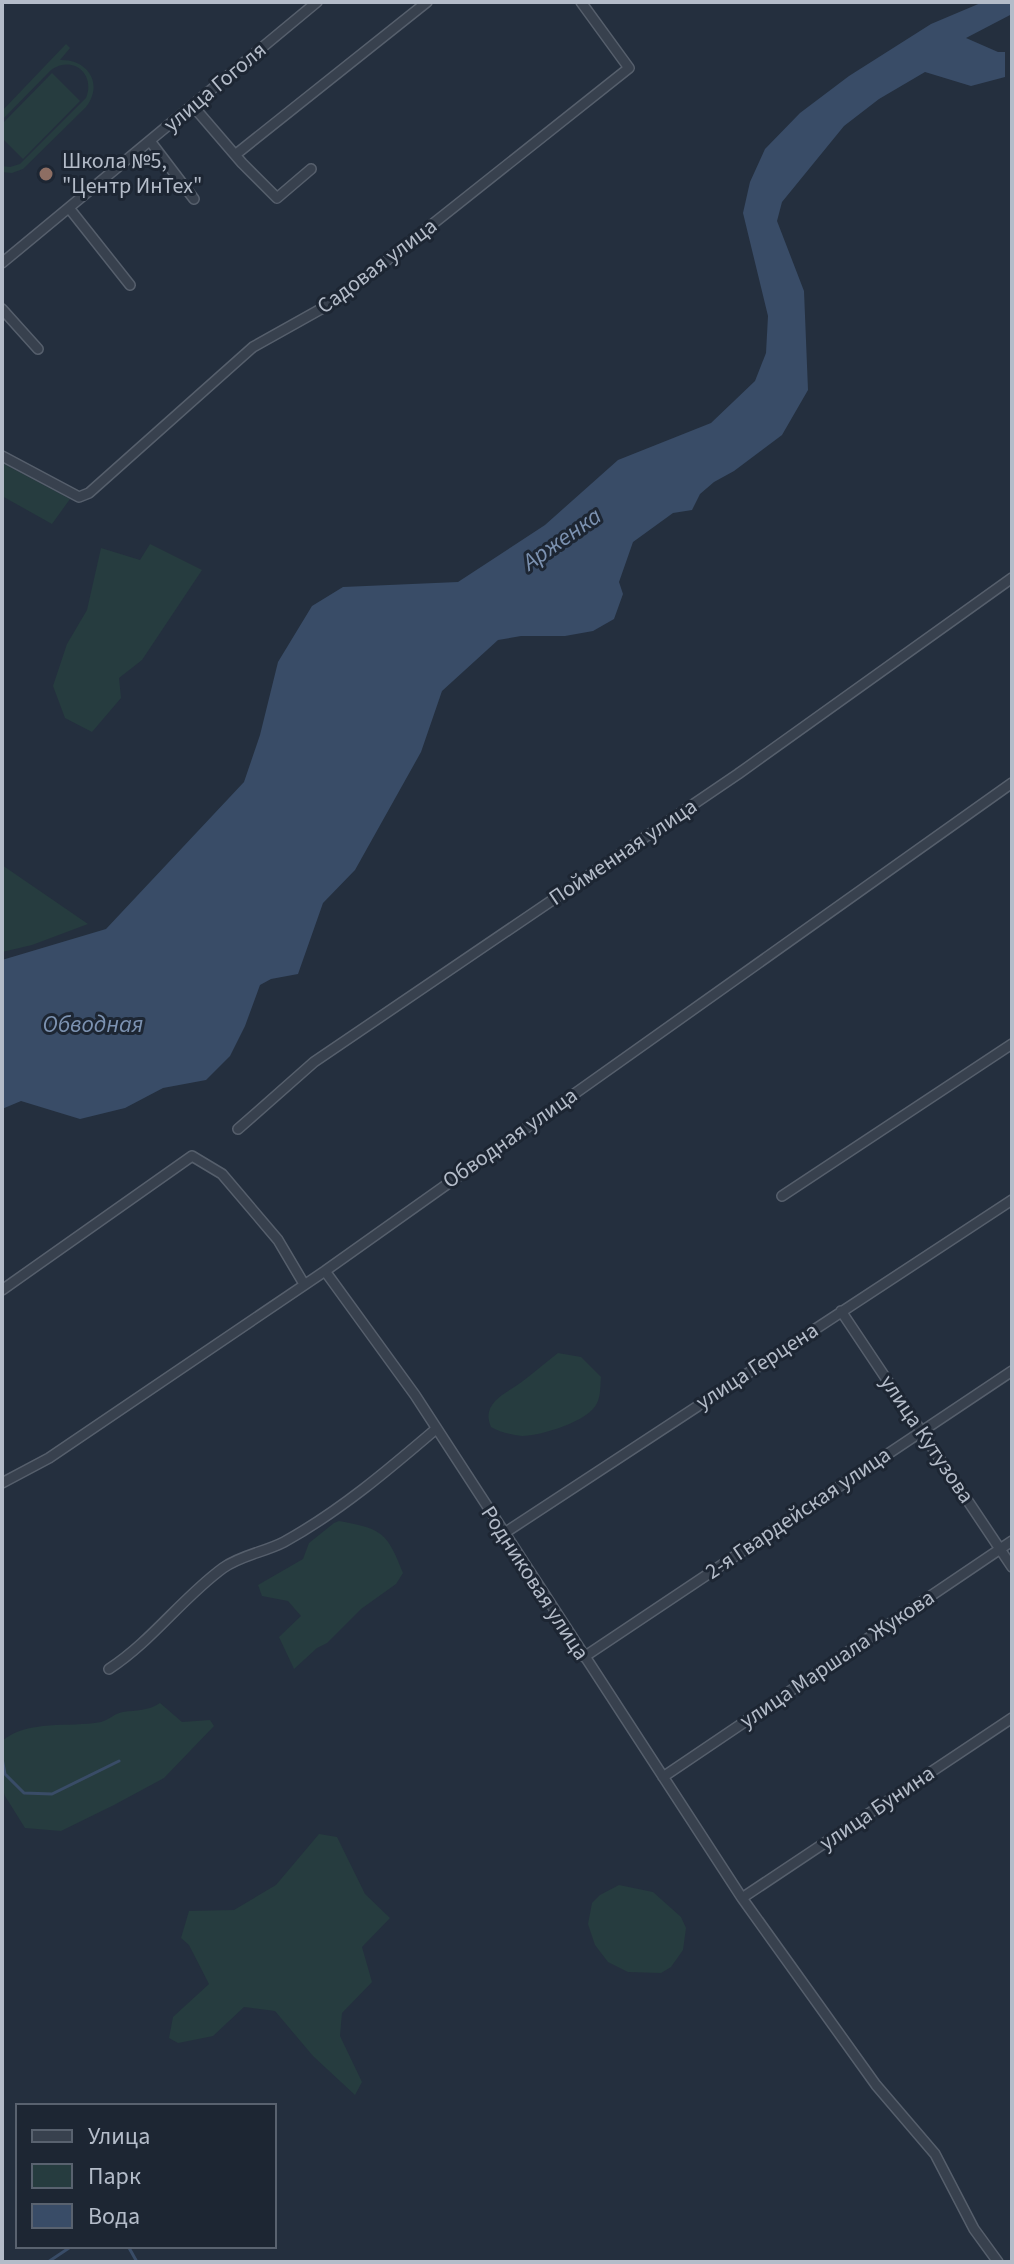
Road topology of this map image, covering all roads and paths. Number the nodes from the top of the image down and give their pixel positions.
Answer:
1 (317, 2) edge
2 (427, 2) edge
3 (581, 2) edge
4 (193, 106) junction
5 (150, 141) junction
6 (235, 155) junction
7 (311, 169) dead end
8 (194, 199) dead end
9 (69, 208) junction
10 (2, 263) edge
11 (130, 285) dead end
12 (2, 309) edge
13 (38, 349) dead end
14 (2, 456) edge
15 (1012, 578) edge
16 (1012, 783) edge
17 (1012, 1044) edge
18 (238, 1129) dead end
19 (782, 1196) dead end
20 (1012, 1200) edge
21 (325, 1271) junction
22 (304, 1284) junction
23 (2, 1290) edge
24 (841, 1311) junction
25 (1012, 1371) edge
26 (436, 1429) junction
27 (921, 1430) junction
28 (2, 1483) edge
29 (503, 1534) junction
30 (1012, 1541) edge
31 (1000, 1549) junction
32 (1012, 1567) edge
33 (584, 1657) junction
34 (109, 1669) dead end
35 (1012, 1718) edge
36 (663, 1777) junction
37 (742, 1898) junction
38 (998, 2262) edge

1 - 4 street, улица Гоголя
2 - 6 street
3 - 14 street, Садовая улица
4 - 5 street, улица Гоголя
4 - 6 street
5 - 8 street
5 - 9 street, улица Гоголя
6 - 7 street
9 - 10 street, улица Гоголя
9 - 11 street
12 - 13 street
15 - 18 street, Пойменная улица
16 - 21 street, Обводная улица
17 - 19 street
20 - 24 street, улица Герцена
21 - 22 street, Обводная улица
21 - 26 street, Родниковая улица
22 - 23 street
22 - 28 street, Обводная улица
24 - 27 street, улица Кутузова
24 - 29 street, улица Герцена
25 - 27 street, 2-я Гвардейская улица
26 - 29 street, Родниковая улица
26 - 34 street
27 - 31 street, улица Кутузова
27 - 33 street, 2-я Гвардейская улица
29 - 33 street, Родниковая улица
30 - 31 street, улица Маршала Жукова
31 - 32 street, улица Кутузова
31 - 36 street, улица Маршала Жукова
33 - 36 street, Родниковая улица
35 - 37 street, улица Бунина
36 - 37 street, Родниковая улица
37 - 38 street, Родниковая улица

